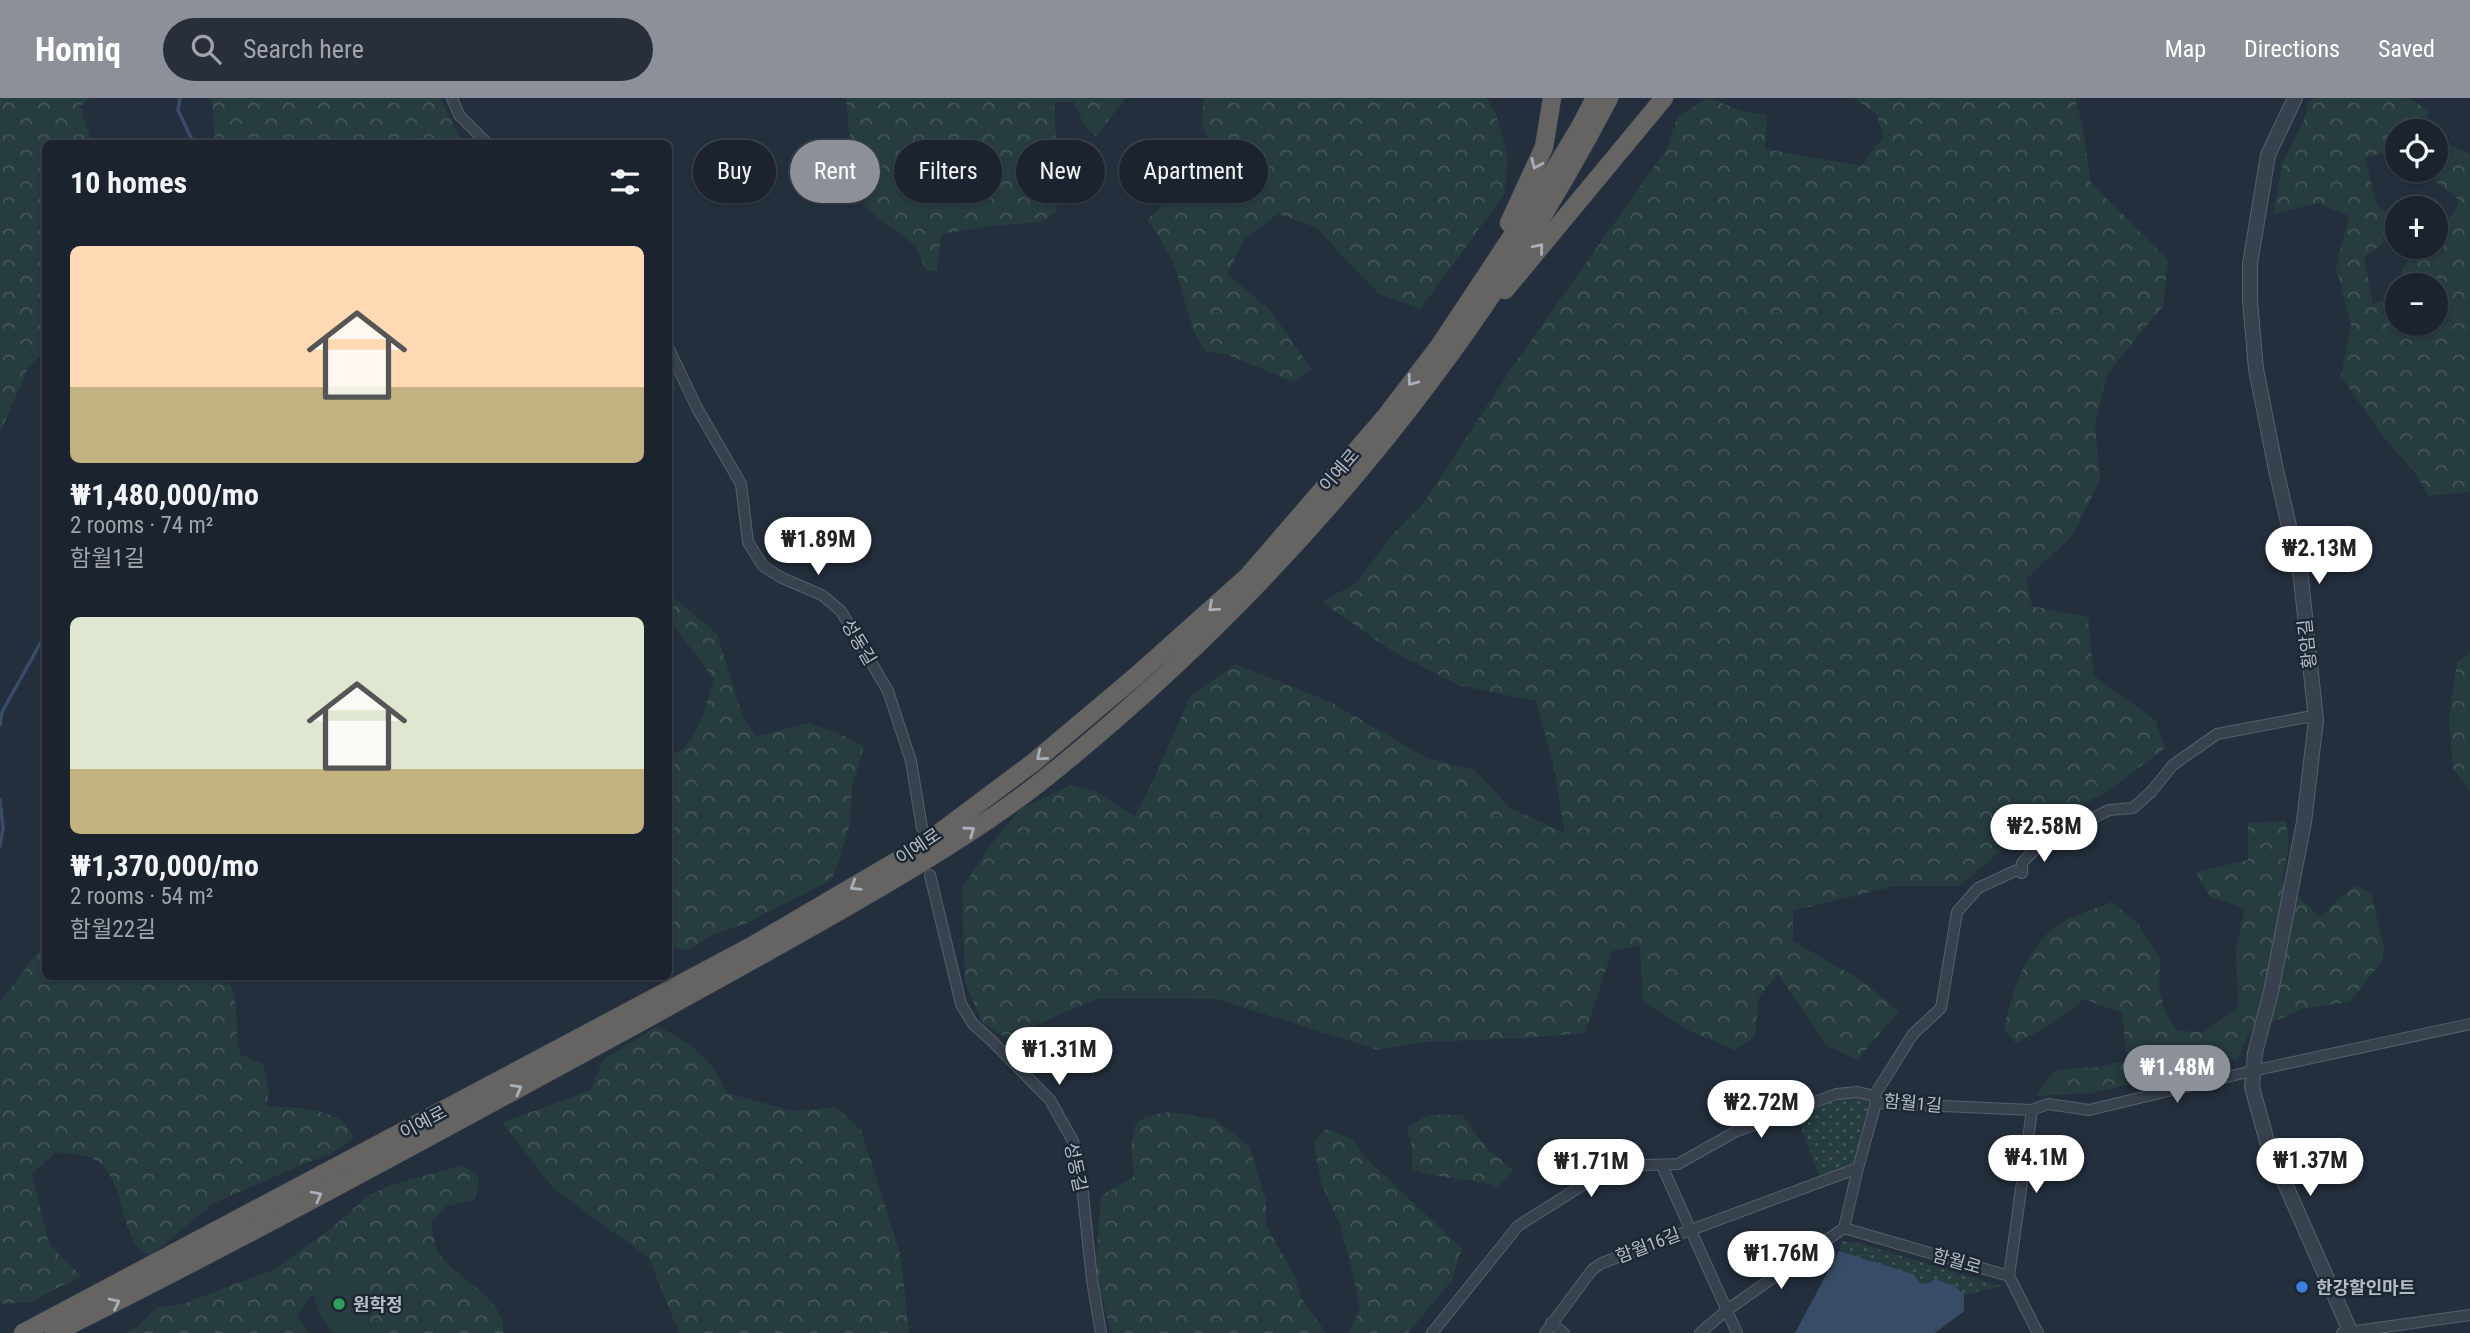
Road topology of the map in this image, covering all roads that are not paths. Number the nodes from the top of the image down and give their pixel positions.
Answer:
1 (452, 98) edge
2 (1552, 98) edge
3 (1595, 98) edge
4 (1609, 98) edge
5 (1664, 98) edge
6 (2295, 98) edge
7 (484, 140) edge
8 (1444, 351) junction
9 (672, 356) edge
10 (2316, 720) junction
11 (922, 828) dead end
12 (930, 876) dead end
13 (2470, 1024) edge
14 (2252, 1071) junction
15 (1875, 1099) junction
16 (2032, 1110) junction
17 (1662, 1166) junction
18 (1858, 1168) junction
19 (1844, 1228) junction
20 (1689, 1229) junction
21 (2009, 1276) junction
22 (1727, 1310) junction
23 (2470, 1315) edge
24 (1548, 1328) edge
25 (2347, 1332) edge
26 (23, 1333) edge
27 (54, 1333) edge
28 (1101, 1333) edge
29 (1432, 1333) edge
30 (1564, 1333) edge
31 (1700, 1333) edge
32 (1737, 1333) edge
33 (2038, 1333) edge

1 - 7 street
2 -> 8 highway
3 - 8 highway, 이예로
4 - 8 highway, 이예로
8 -> 5 highway
6 - 10 street, 황암길
8 -> 26 highway, 이예로
27 -> 8 highway, 이예로
9 - 11 street, 성동길
10 - 14 street, 황암길
10 - 15 street
12 - 28 street, 성동길
13 - 14 street, 함월1길
14 - 16 street, 함월1길
14 - 25 street
15 - 16 street, 함월1길
15 - 17 street, 함월1길
15 - 18 street
16 - 21 street
17 - 20 street
17 - 29 street, 함월1길
18 - 19 street
18 - 20 street, 함월16길
19 - 21 street, 함월로
19 - 22 street
20 - 22 street
20 - 24 street, 함월16길
21 - 33 street
22 - 31 street
22 - 32 street
23 - 25 street
24 - 30 street

